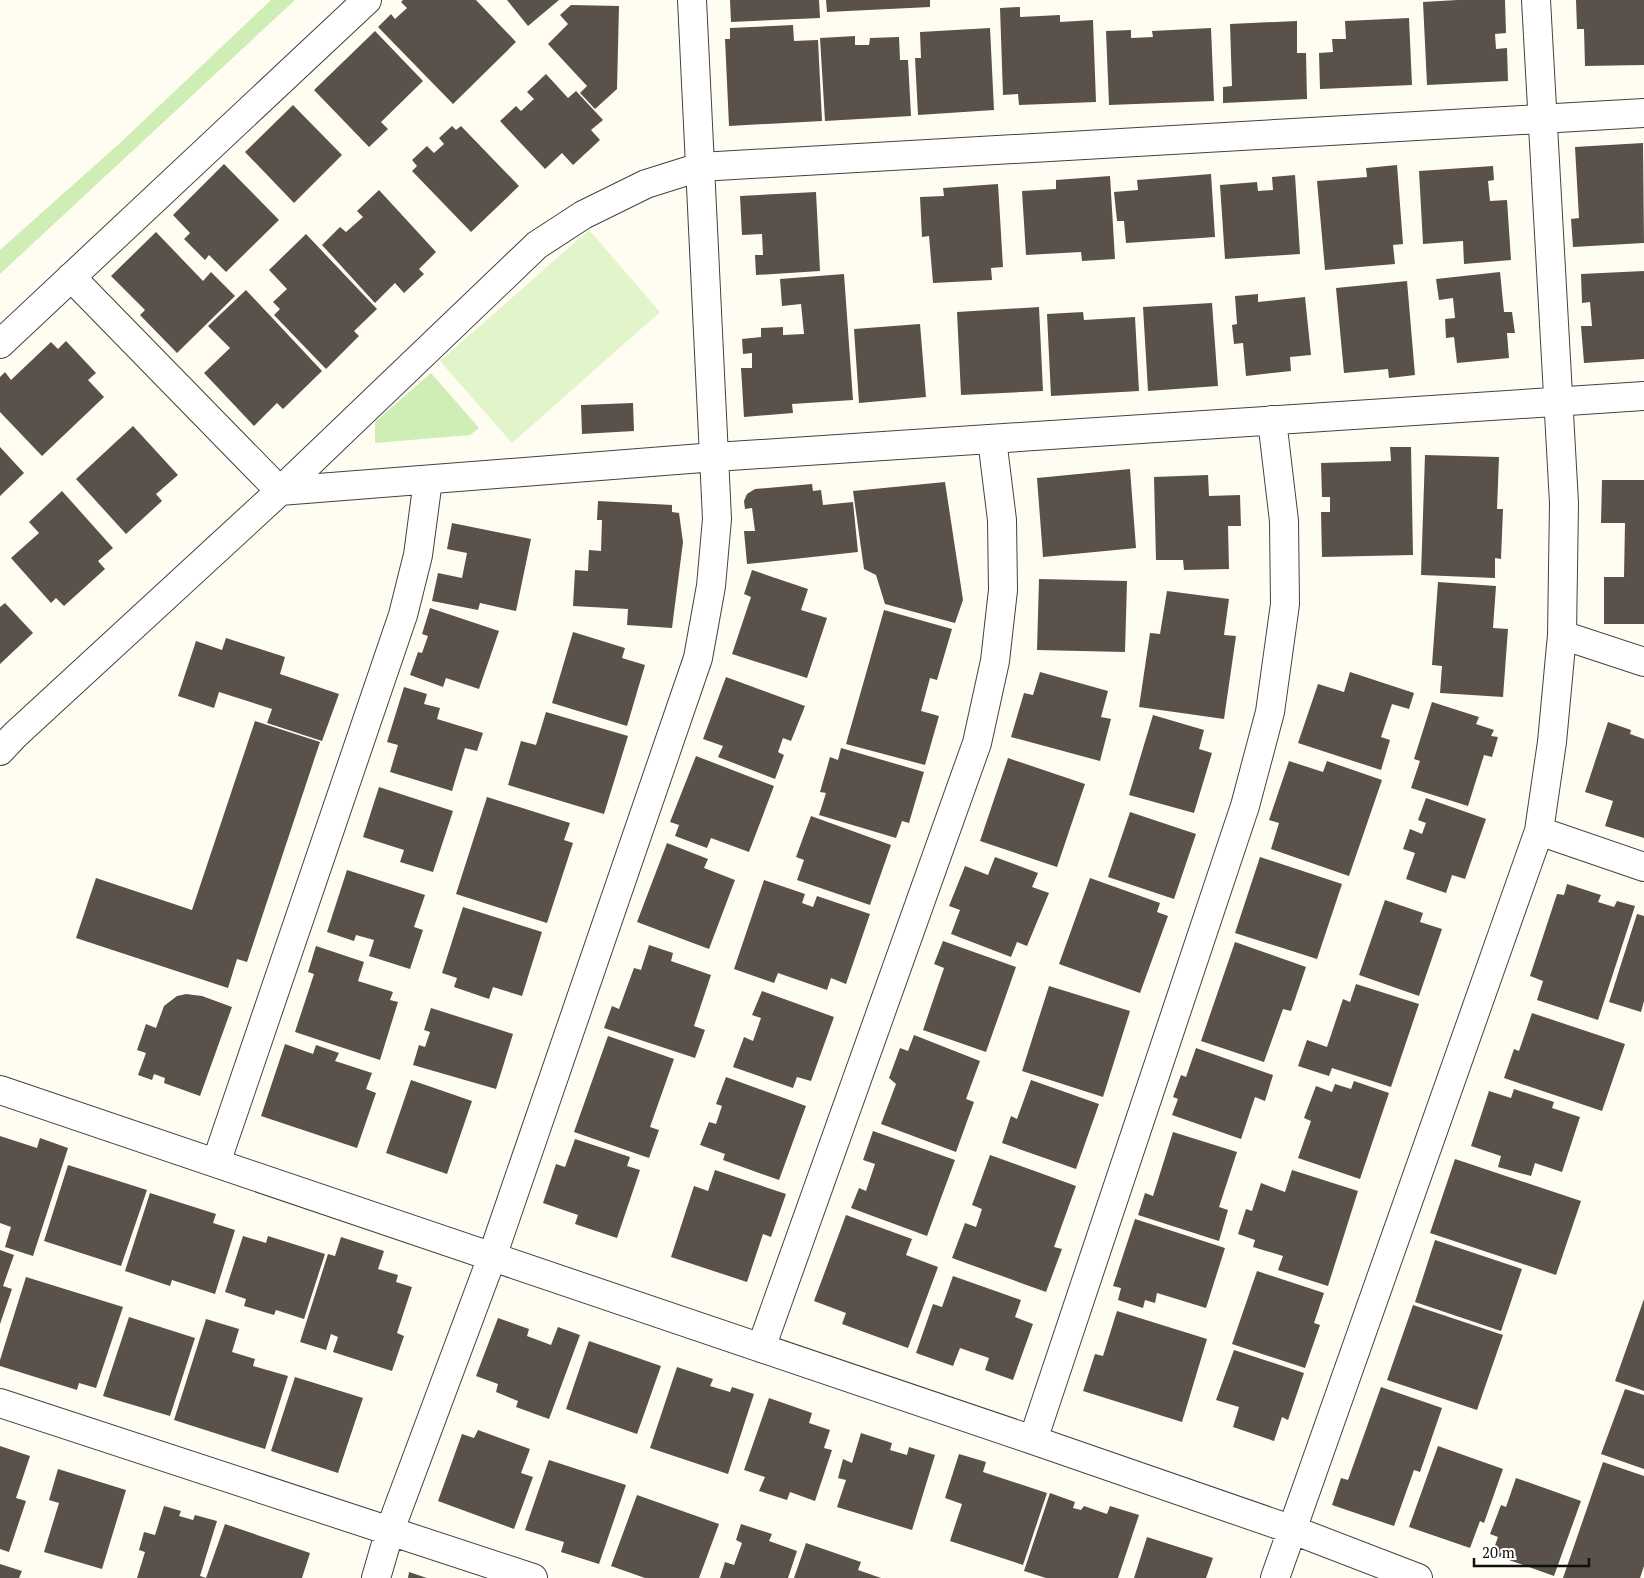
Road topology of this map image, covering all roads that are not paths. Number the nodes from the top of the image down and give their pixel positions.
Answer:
1 (367, 0) edge
2 (692, 0) edge
3 (1536, 0) edge
4 (1644, 113) edge
5 (1542, 119) junction
6 (700, 167) junction
7 (71, 278) junction
8 (0, 344) edge
9 (1644, 396) edge
10 (1558, 401) junction
11 (1272, 420) junction
12 (992, 439) junction
13 (715, 458) junction
14 (428, 480) junction
15 (280, 491) junction
16 (1562, 634) junction
17 (1644, 662) edge
18 (0, 752) edge
19 (1539, 831) junction
20 (1644, 867) edge
21 (0, 1090) edge
22 (216, 1164) junction
23 (492, 1257) junction
24 (760, 1348) junction
25 (0, 1403) edge
26 (1033, 1440) junction
27 (390, 1530) junction
28 (1293, 1530) junction
29 (376, 1578) edge
30 (533, 1578) edge
31 (1275, 1578) edge
32 (1418, 1578) edge

1 - 7 street
2 - 6 street
3 - 5 street
4 - 5 street
5 - 6 street
5 - 10 street
6 - 13 street
6 - 15 street
7 - 8 street
7 - 15 street
9 - 10 street
10 - 11 street
10 - 16 street
11 - 12 street
11 - 26 street
12 - 13 street
12 - 24 street
13 - 14 street
13 - 23 street
14 - 15 street
14 - 22 street
15 - 18 street
16 - 17 street
16 - 19 street
19 - 20 street
19 - 28 street
21 - 22 street
22 - 23 street
23 - 24 street
23 - 27 street
24 - 26 street
25 - 27 street
26 - 28 street
27 - 29 street
27 - 30 street
28 - 31 street
28 - 32 street

